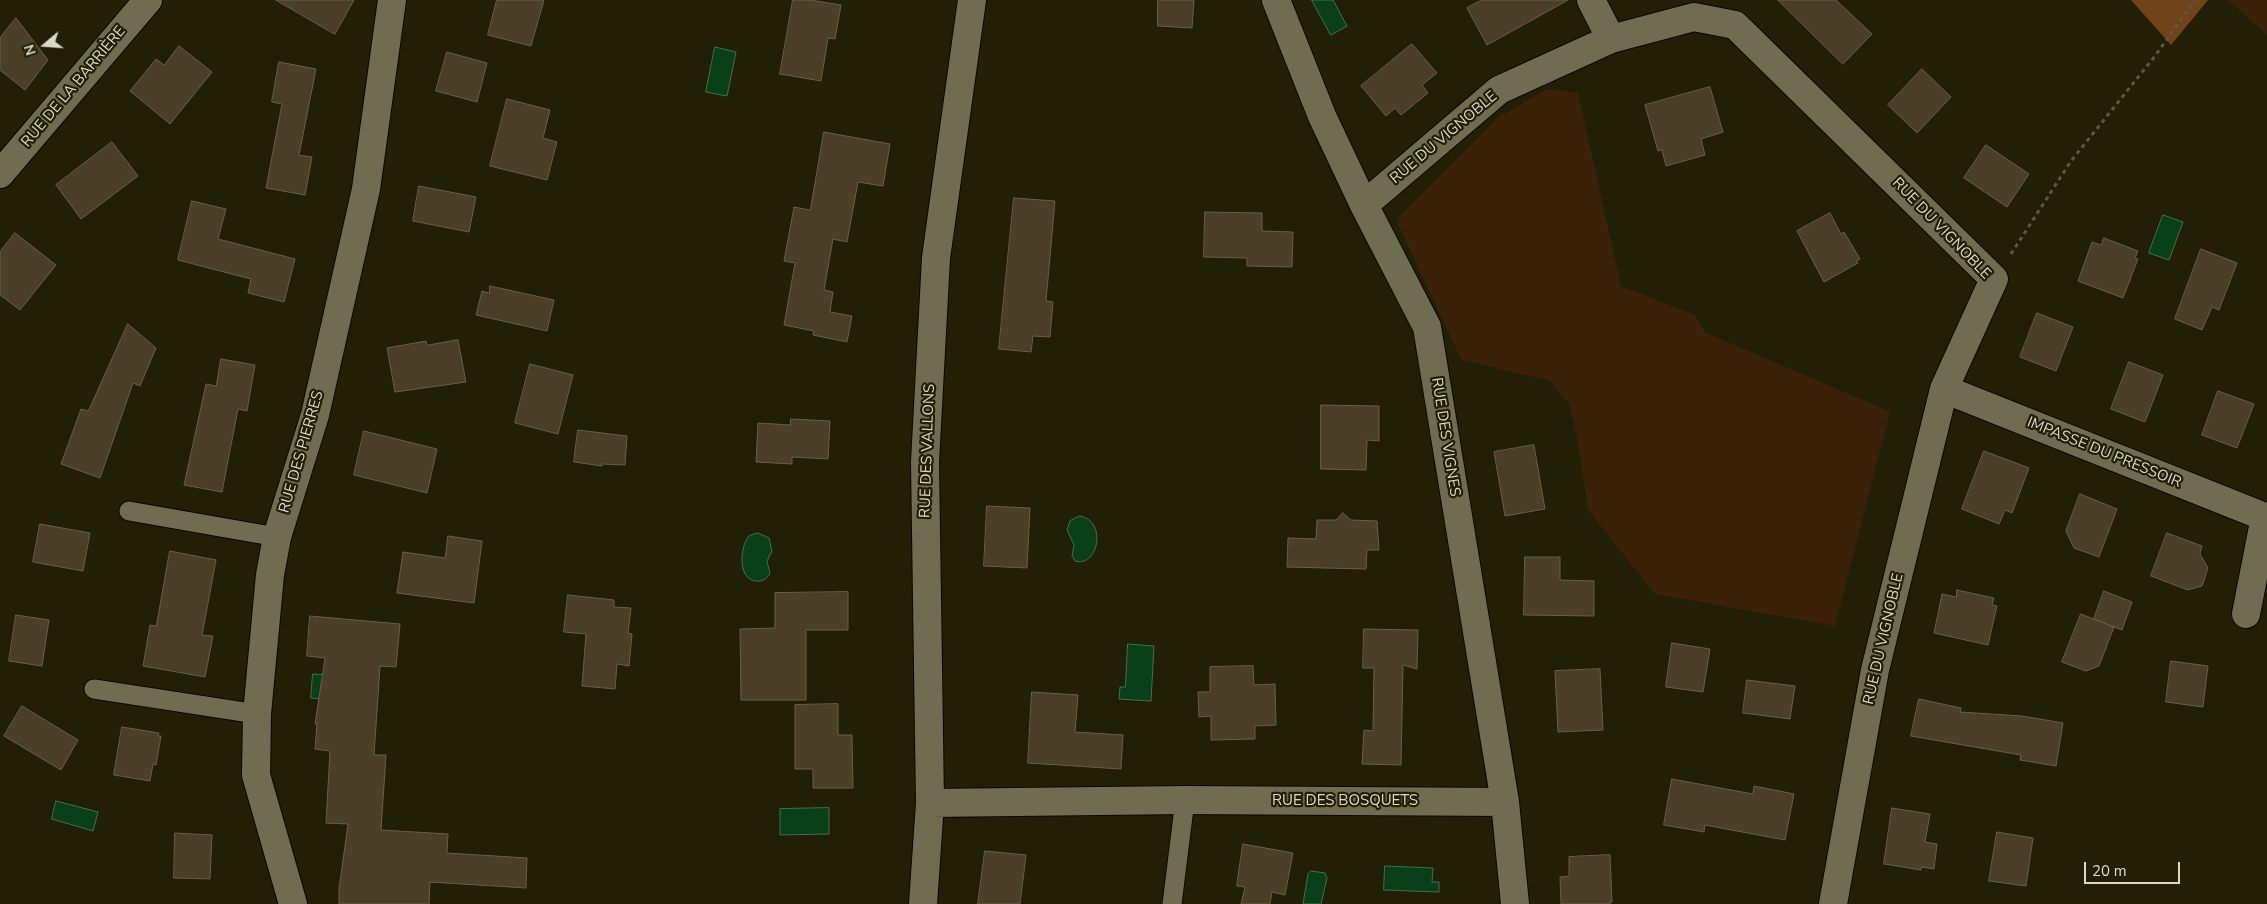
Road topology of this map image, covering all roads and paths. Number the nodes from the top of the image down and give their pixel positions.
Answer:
1 (148, 0) edge
2 (392, 0) edge
3 (972, 0) edge
4 (1276, 0) edge
5 (1591, 0) edge
6 (2195, 0) edge
7 (1612, 39) junction
8 (0, 174) edge
9 (1364, 205) junction
10 (1994, 279) junction
11 (1944, 389) junction
12 (129, 511) dead end
13 (2266, 515) edge
14 (277, 537) junction
15 (2246, 614) dead end
16 (94, 689) dead end
17 (258, 714) junction
18 (1186, 800) junction
19 (1506, 802) junction
20 (930, 803) junction
21 (293, 904) edge
22 (923, 904) edge
23 (1172, 904) edge
24 (1515, 904) edge
25 (1833, 904) edge

1 - 8 street, RUE DE LA BARRIÈRE
2 - 14 street, RUE DES PIERRES
3 - 20 street, RUE DES VALLONS
4 - 9 street, RUE DES VIGNES
5 - 7 street
6 - 10 path
7 - 9 street, RUE DU VIGNOBLE
7 - 10 street, RUE DU VIGNOBLE
9 - 19 street, RUE DES VIGNES
10 - 11 street, RUE DU VIGNOBLE
11 - 13 street, IMPASSE DU PRESSOIR
11 - 25 street, RUE DU VIGNOBLE
12 - 14 lane
13 - 15 street, IMPASSE DU PRESSOIR
14 - 17 street, RUE DES PIERRES
16 - 17 lane
17 - 21 street, RUE DES PIERRES
18 - 19 street, RUE DES BOSQUETS
18 - 20 street, RUE DES BOSQUETS
18 - 23 lane
19 - 24 street, RUE DES VIGNES
20 - 22 street, RUE DES VALLONS

